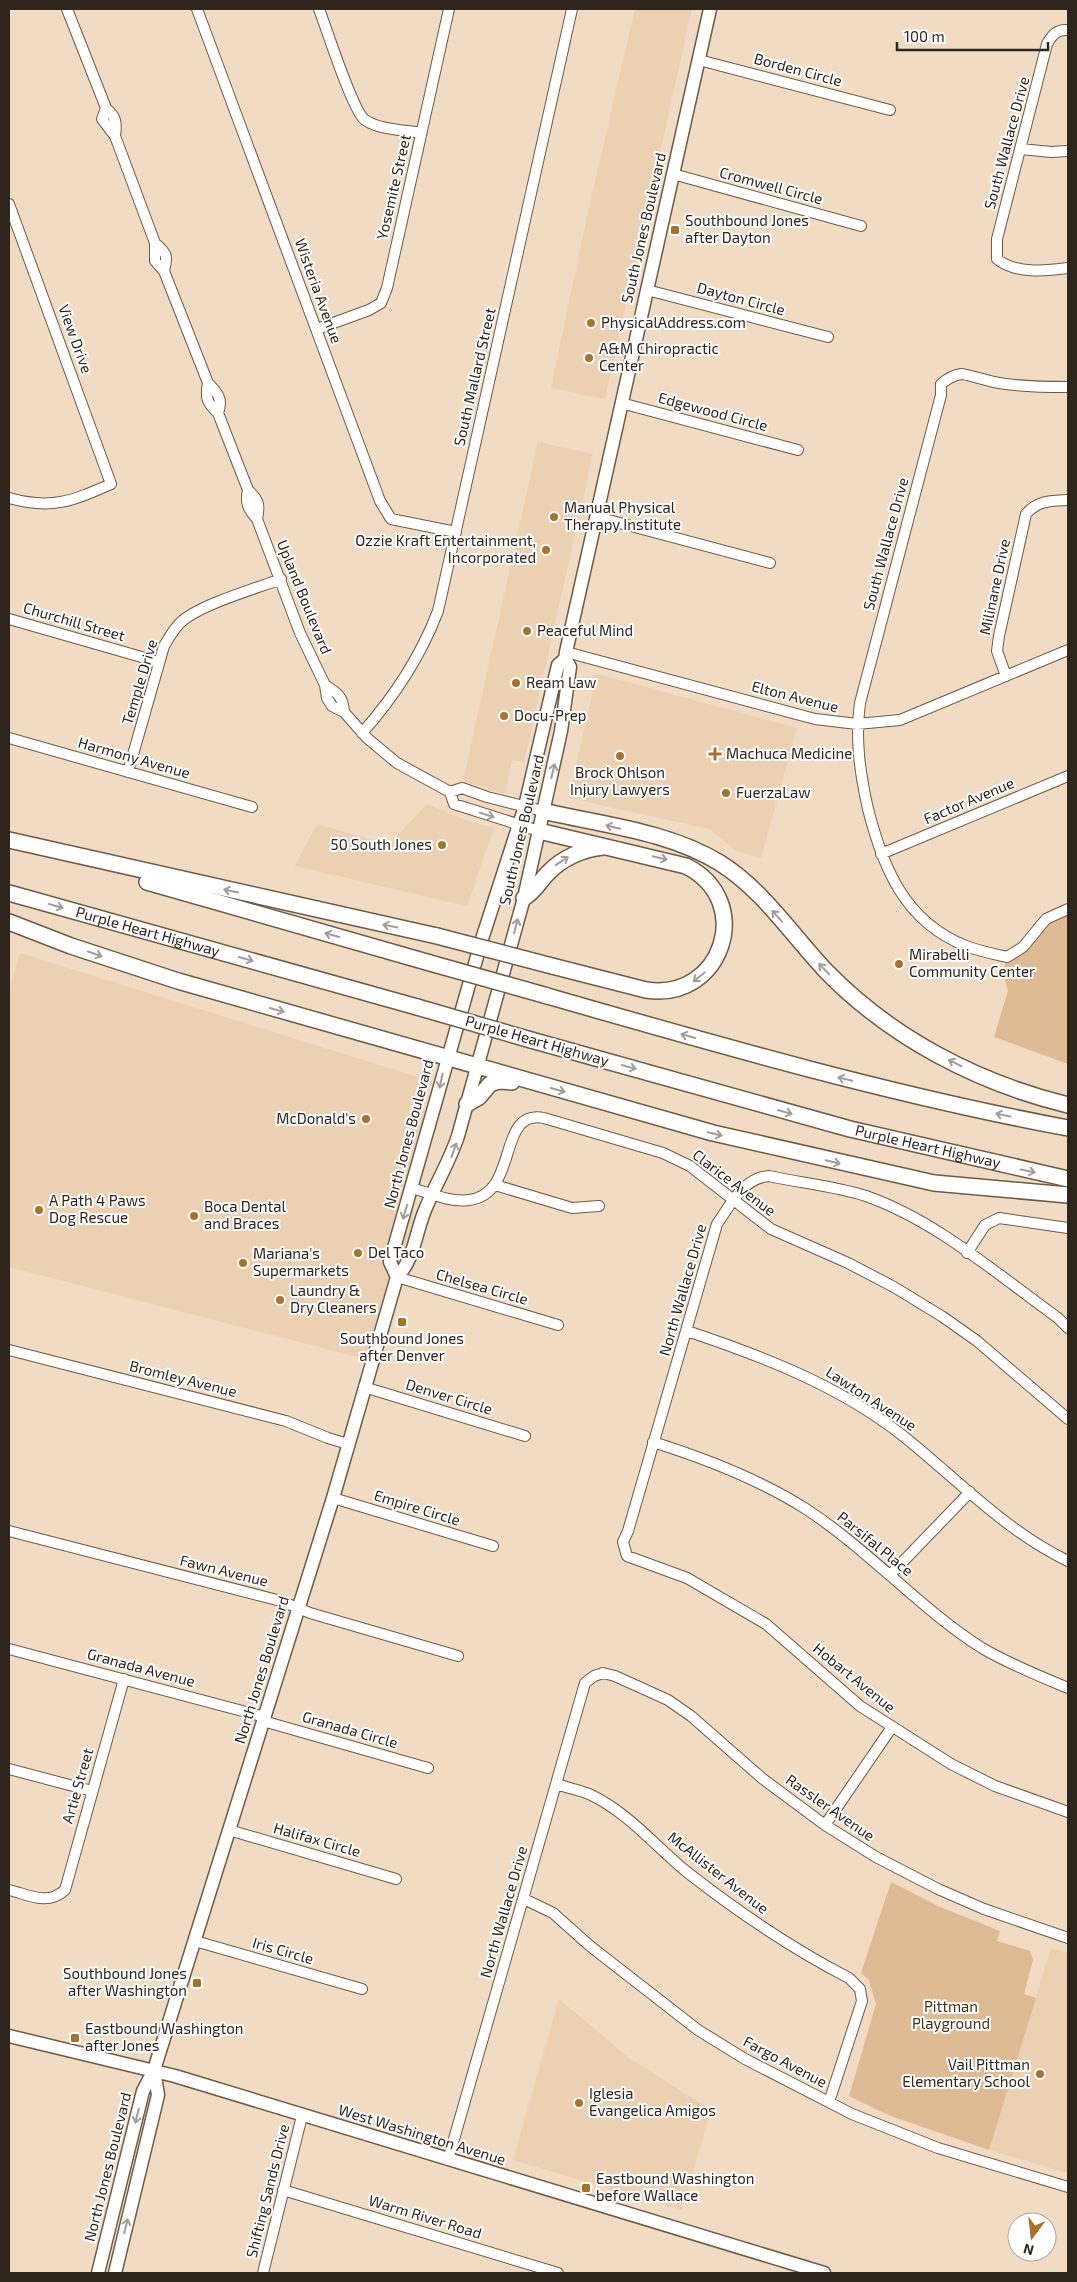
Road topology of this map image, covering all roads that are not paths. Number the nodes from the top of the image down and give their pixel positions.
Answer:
1 (68, 9) edge
2 (197, 9) edge
3 (320, 9) edge
4 (450, 9) edge
5 (572, 9) edge
6 (710, 9) edge
7 (1068, 30) edge
8 (699, 60) junction
9 (890, 110) dead end
10 (422, 133) junction
11 (1021, 149) junction
12 (1068, 150) edge
13 (673, 174) junction
14 (9, 204) edge
15 (861, 226) dead end
16 (1068, 268) edge
17 (647, 290) junction
18 (316, 329) junction
19 (828, 337) dead end
20 (1068, 387) edge
21 (621, 403) junction
22 (798, 450) dead end
23 (9, 498) edge
24 (1068, 500) edge
25 (597, 517) junction
26 (456, 532) junction
27 (770, 564) dead end
28 (281, 579) junction
29 (9, 619) edge
30 (1068, 650) edge
31 (566, 656) junction
32 (159, 662) junction
33 (1006, 676) junction
34 (857, 724) junction
35 (362, 733) junction
36 (9, 738) edge
37 (128, 772) junction
38 (1068, 776) edge
39 (450, 792) junction
40 (252, 806) dead end
41 (526, 806) junction
42 (543, 811) junction
43 (519, 825) junction
44 (539, 831) junction
45 (9, 842) edge
46 (612, 847) junction
47 (881, 854) junction
48 (9, 893) edge
49 (524, 898) junction
50 (1068, 909) edge
51 (9, 922) edge
52 (464, 998) joint
53 (495, 1006) joint
54 (447, 1058) junction
55 (478, 1067) junction
56 (523, 1080) junction
57 (467, 1104) junction
58 (1068, 1105) edge
59 (1068, 1128) edge
60 (1068, 1179) edge
61 (495, 1185) junction
62 (412, 1188) junction
63 (432, 1193) junction
64 (1068, 1195) edge
65 (733, 1200) junction
66 (599, 1206) dead end
67 (1068, 1228) edge
68 (967, 1253) junction
69 (397, 1277) junction
70 (558, 1325) dead end
71 (1068, 1328) edge
72 (687, 1331) junction
73 (9, 1350) edge
74 (364, 1388) junction
75 (1068, 1419) edge
76 (525, 1436) dead end
77 (653, 1442) junction
78 (348, 1444) junction
79 (970, 1492) junction
80 (333, 1498) junction
81 (9, 1531) edge
82 (493, 1546) dead end
83 (627, 1556) joint
84 (1068, 1561) edge
85 (890, 1575) junction
86 (298, 1608) junction
87 (9, 1649) edge
88 (458, 1656) dead end
89 (594, 1676) joint
90 (124, 1679) junction
91 (1068, 1688) edge
92 (264, 1719) junction
93 (892, 1727) junction
94 (428, 1768) dead end
95 (9, 1770) edge
96 (557, 1784) junction
97 (92, 1791) junction
98 (1068, 1812) edge
99 (825, 1825) junction
100 (229, 1830) junction
101 (396, 1879) dead end
102 (9, 1890) edge
103 (524, 1899) junction
104 (1068, 1938) edge
105 (195, 1941) junction
106 (362, 1989) dead end
107 (9, 2036) edge
108 (154, 2070) junction
109 (829, 2102) junction
110 (302, 2116) junction
111 (448, 2160) junction
112 (1068, 2187) edge
113 (283, 2190) junction
114 (98, 2273) edge
115 (115, 2273) edge
116 (263, 2273) edge
117 (558, 2273) edge
118 (824, 2273) edge

1 - 28 street, Upland Boulevard
2 - 18 street, Wisteria Avenue
3 - 10 street
4 - 10 street, Yosemite Street
5 - 26 street, South Mallard Street
6 - 8 main road, South Jones Boulevard
7 - 11 street, South Wallace Drive
8 - 9 street, Borden Circle
8 - 13 main road, South Jones Boulevard
10 - 18 street, Yosemite Street
11 - 12 street
11 - 16 street, South Wallace Drive
13 - 15 street, Cromwell Circle
13 - 17 main road, South Jones Boulevard
14 - 23 street, View Drive
17 - 19 street, Dayton Circle
17 - 21 main road, South Jones Boulevard
18 - 26 street, Wisteria Avenue
20 - 34 street, South Wallace Drive
21 - 22 street, Edgewood Circle
21 - 25 main road, South Jones Boulevard
24 - 33 street, Milinane Drive
25 - 27 street
25 - 31 main road, South Jones Boulevard
26 - 35 street, South Mallard Street
28 - 32 street, Temple Drive
28 - 35 street, Upland Boulevard
29 - 32 street, Churchill Street
30 - 33 street, Elton Avenue
31 - 34 street, Elton Avenue
31 - 41 main road, South Jones Boulevard
42 -> 31 main road, South Jones Boulevard
32 - 37 street, Temple Drive
33 - 34 street, Elton Avenue
34 - 47 street, South Wallace Drive
35 - 39 street, Upland Boulevard
36 - 37 street, Harmony Avenue
37 - 40 street, Harmony Avenue
38 - 47 street, Factor Avenue
39 - 41 street
39 -> 43 street, Upland Boulevard
41 - 42 street
41 - 43 main road, South Jones Boulevard
42 - 44 main road, South Jones Boulevard
58 -> 42 highway
43 - 44 street, Upland Boulevard
43 - 52 main road, South Jones Boulevard
44 - 46 highway
44 - 49 main road, South Jones Boulevard
46 -> 45 highway, bridge
59 -> 45 highway, bridge
49 -> 46 highway
47 - 50 street, South Wallace Drive
48 -> 60 highway, Purple Heart Highway, bridge
53 -> 49 main road, South Jones Boulevard
51 -> 54 highway
52 - 54 main road, North Jones Boulevard
53 - 55 main road, North Jones Boulevard
54 - 55 highway
54 -> 62 main road, North Jones Boulevard
55 - 56 highway
55 - 57 main road, North Jones Boulevard
56 - 57 highway
56 -> 64 highway
63 -> 57 main road, North Jones Boulevard
61 - 63 street
61 - 65 street, Clarice Avenue
61 - 66 street
62 - 63 street
62 -> 69 main road, North Jones Boulevard
63 - 69 main road, North Jones Boulevard
65 - 68 street, North Wallace Drive
65 - 72 street, North Wallace Drive
65 - 75 street, Clarice Avenue
67 - 68 street
68 - 71 street, North Wallace Drive
69 - 70 street, Chelsea Circle
69 - 74 main road, North Jones Boulevard
72 - 77 street, North Wallace Drive
72 - 79 street, Lawton Avenue
73 - 78 street, Bromley Avenue
74 - 76 street, Denver Circle
74 - 78 main road, North Jones Boulevard
77 - 83 street, North Wallace Drive
77 - 85 street, Parsifal Place
78 - 80 main road, North Jones Boulevard
79 - 84 street, Lawton Avenue
79 - 85 street
80 - 82 street, Empire Circle
80 - 86 main road, North Jones Boulevard
81 - 86 street, Fawn Avenue
83 - 93 street, Hobart Avenue
85 - 91 street, Parsifal Place
86 - 88 street, Fawn Avenue
86 - 92 main road, North Jones Boulevard
87 - 90 street, Granada Avenue
89 - 96 street, North Wallace Drive
89 - 99 street, Rassler Avenue
90 - 92 street, Granada Avenue
90 - 97 street, Artie Street
92 - 94 street, Granada Circle
92 - 100 main road, North Jones Boulevard
93 - 98 street, Hobart Avenue
93 - 99 street
95 - 97 street
96 - 103 street, North Wallace Drive
96 - 109 street, McAllister Avenue
97 - 102 street, Artie Street
99 - 104 street, Rassler Avenue
100 - 101 street, Halifax Circle
100 - 105 main road, North Jones Boulevard
103 - 109 street, Fargo Avenue
103 - 111 street, North Wallace Drive
105 - 106 street, Iris Circle
105 - 108 main road, North Jones Boulevard
107 - 108 main road, West Washington Avenue
108 - 110 main road, West Washington Avenue
108 -> 114 main road, North Jones Boulevard
115 -> 108 main road, North Jones Boulevard
109 - 112 street, Fargo Avenue
110 - 111 main road, West Washington Avenue
110 - 113 street, Shifting Sands Drive
111 - 118 main road, West Washington Avenue
113 - 116 street, Shifting Sands Drive
113 - 117 street, Warm River Road

